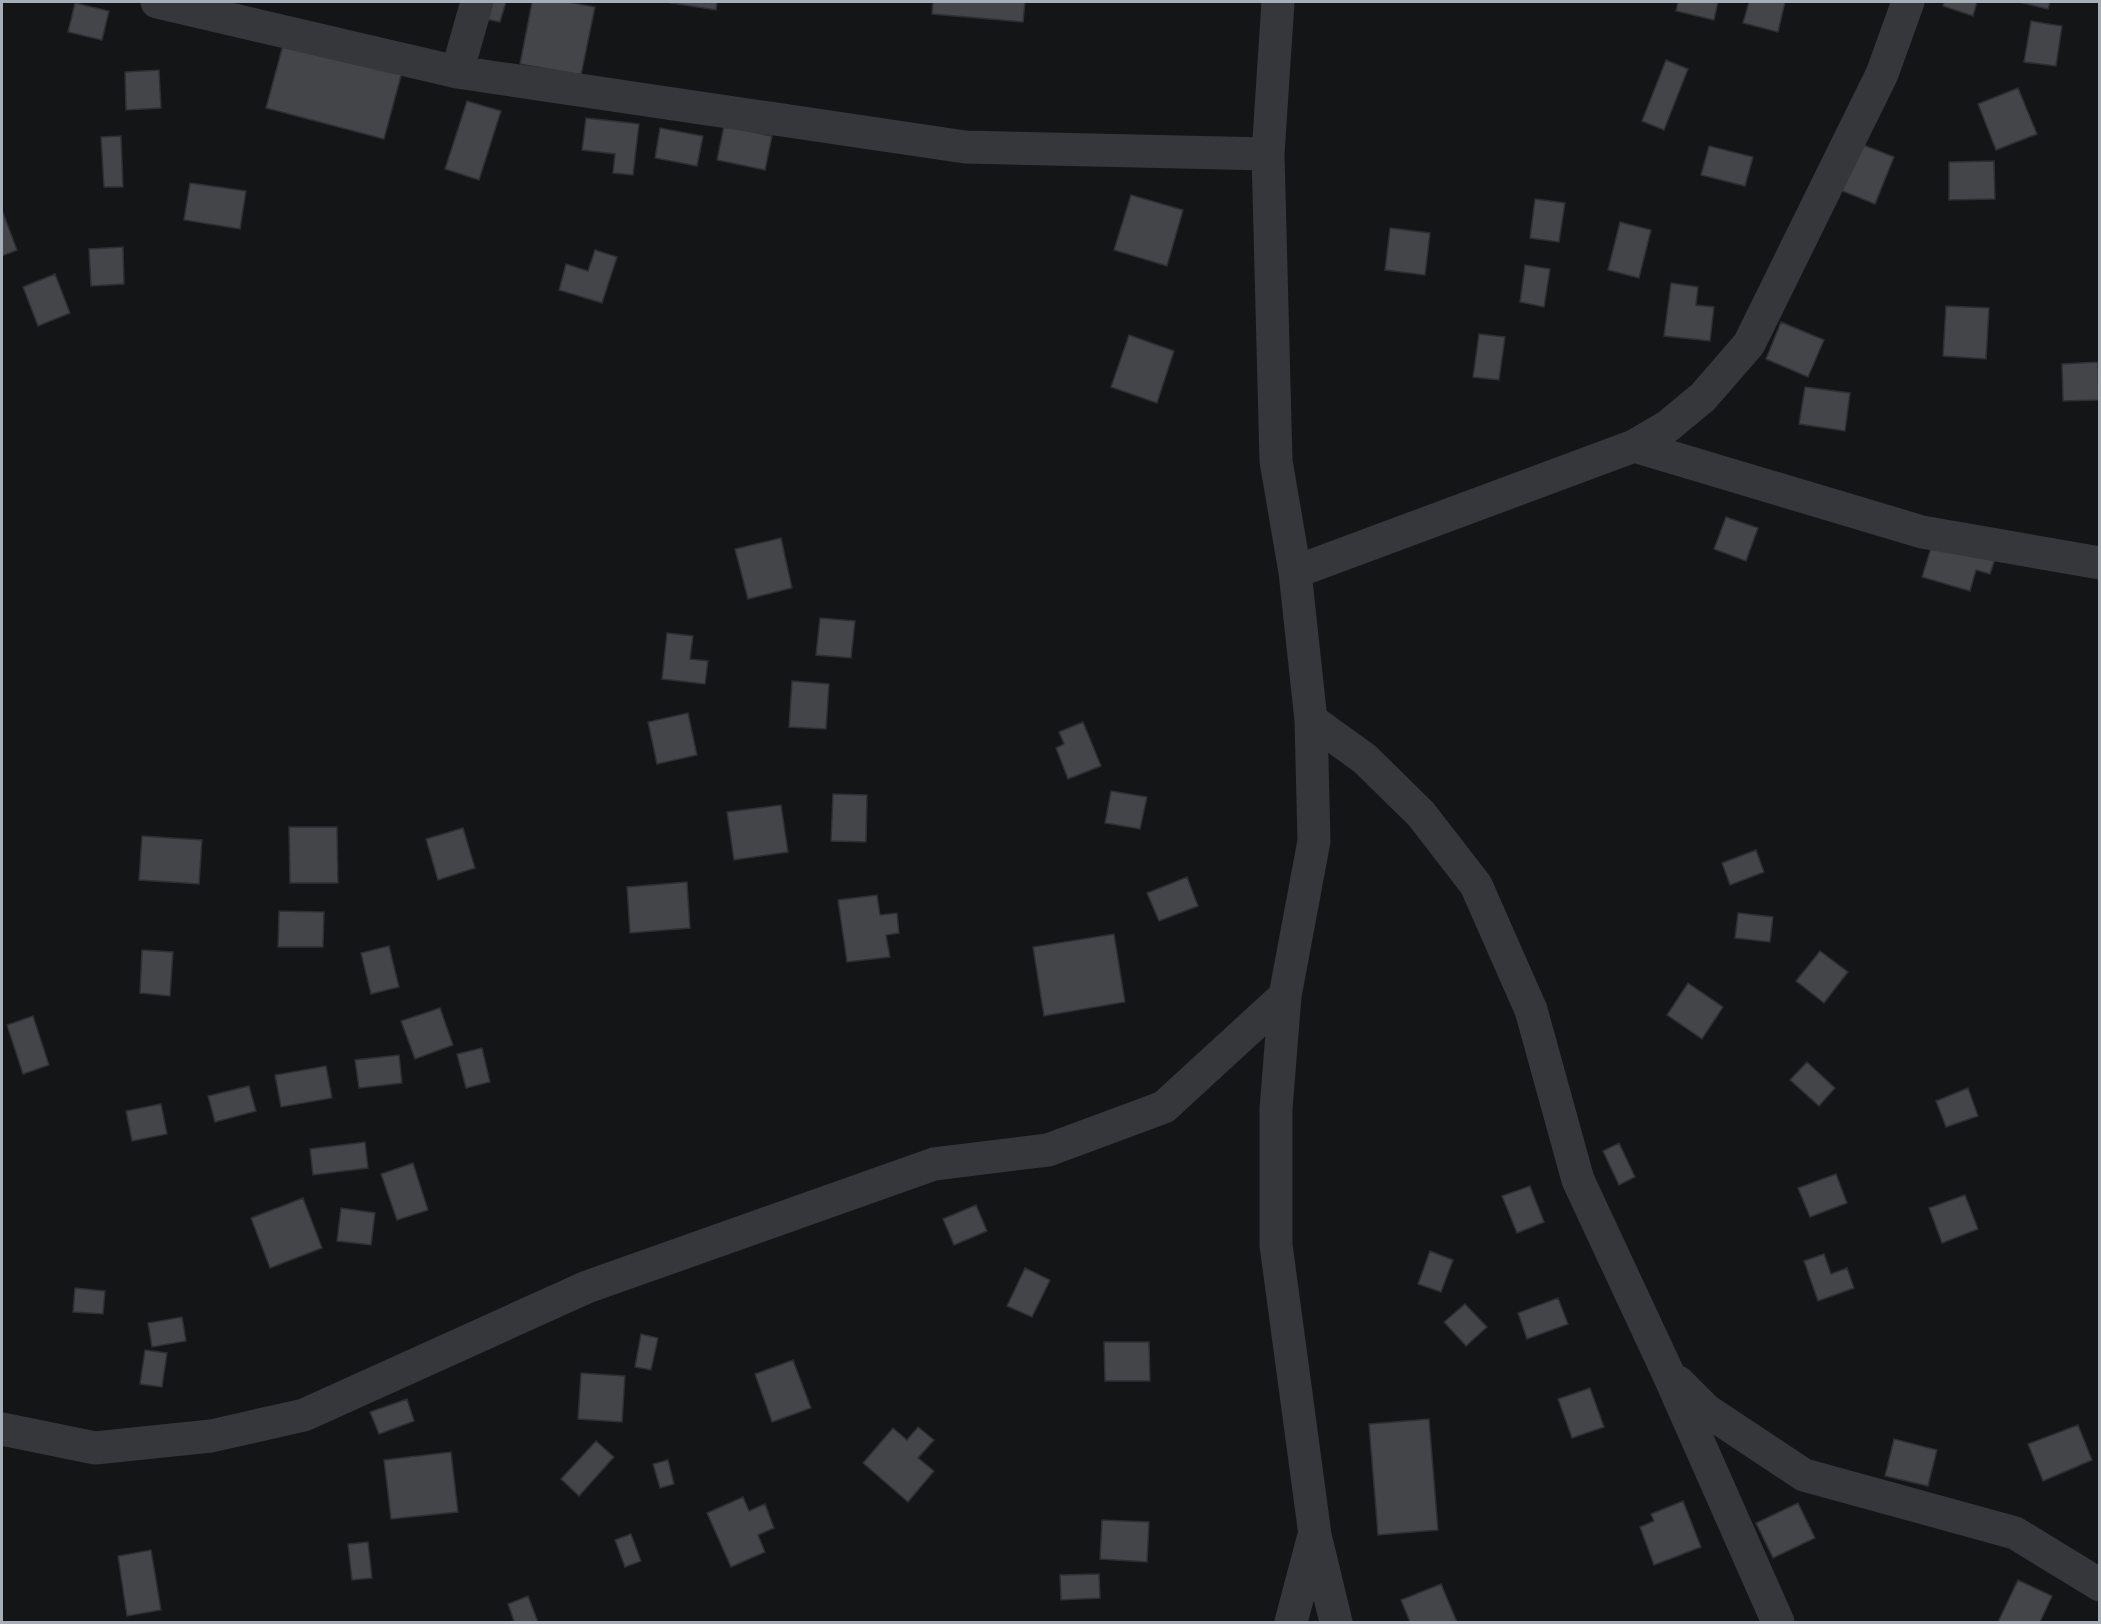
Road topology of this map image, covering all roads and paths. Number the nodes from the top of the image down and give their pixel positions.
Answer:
1 (158, 2) edge
2 (477, 2) edge
3 (1278, 2) edge
4 (1908, 2) edge
5 (457, 72) junction
6 (1268, 154) junction
7 (1634, 446) junction
8 (2100, 563) edge
9 (1295, 572) junction
10 (1311, 720) junction
11 (1285, 996) junction
12 (1668, 1373) junction
13 (2, 1429) edge
14 (1315, 1535) junction
15 (2100, 1585) edge
16 (1291, 1623) edge
17 (1336, 1623) edge
18 (1778, 1623) edge

1 - 5 street
2 - 5 street
3 - 6 street
4 - 7 street
5 - 6 street
6 - 9 street
7 - 8 street
7 - 9 street
9 - 10 street
10 - 11 street
10 - 12 street
11 - 13 street
11 - 14 street
12 - 15 street
12 - 18 street
14 - 16 street
14 - 17 street

